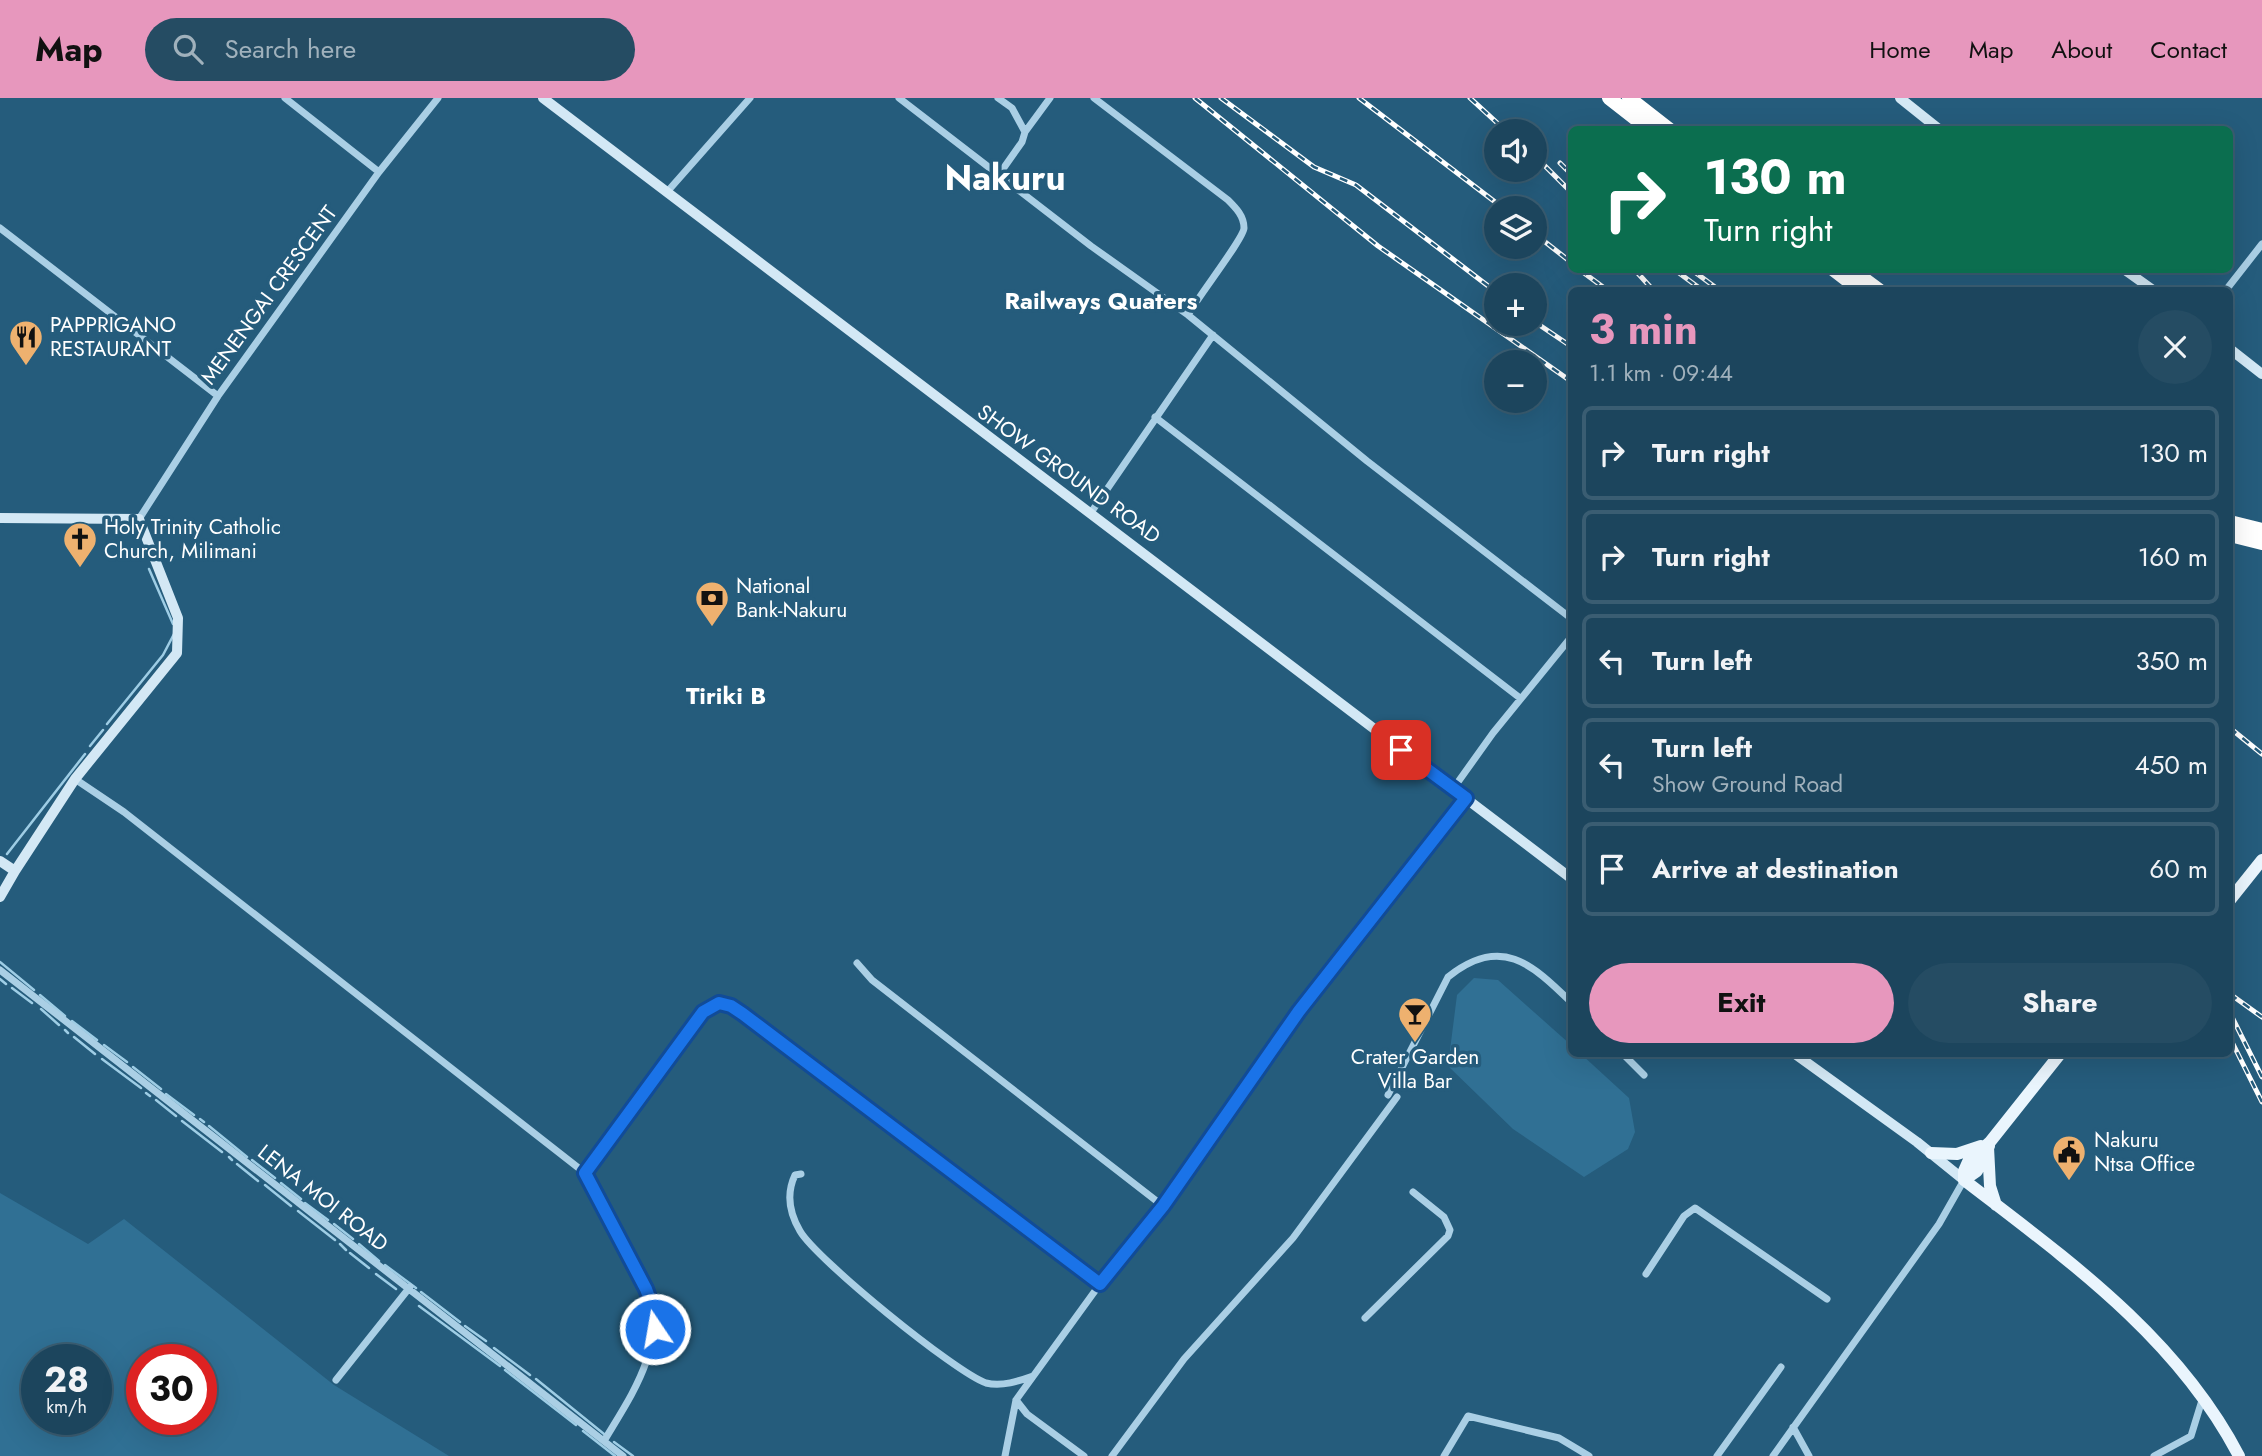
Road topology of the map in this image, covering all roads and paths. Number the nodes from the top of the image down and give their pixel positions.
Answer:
1 (285, 98) edge
2 (438, 98) edge
3 (544, 98) edge
4 (750, 98) edge
5 (899, 98) edge
6 (998, 98) edge
7 (1050, 98) edge
8 (1094, 98) edge
9 (1609, 98) edge
10 (1900, 98) edge
11 (1637, 101) edge
12 (1645, 126) edge
13 (1665, 126) edge
14 (1935, 126) edge
15 (1025, 132) junction
16 (379, 172) junction
17 (998, 176) junction
18 (667, 192) junction
19 (0, 228) edge
20 (2262, 244) edge
21 (1838, 273) edge
22 (1856, 273) edge
23 (2129, 273) edge
24 (1856, 287) edge
25 (1875, 287) edge
26 (2149, 287) edge
27 (2229, 287) edge
28 (1188, 315) junction
29 (1213, 335) junction
30 (2233, 351) edge
31 (2262, 374) edge
32 (218, 396) junction
33 (1155, 417) junction
34 (1090, 514) junction
35 (0, 518) edge
36 (139, 519) junction
37 (2233, 523) edge
38 (2262, 530) edge
39 (2233, 536) edge
40 (2262, 543) edge
41 (1568, 616) edge
42 (1568, 641) edge
43 (1520, 698) junction
44 (75, 779) junction
45 (1453, 789) junction
46 (1466, 798) junction
47 (2262, 860) edge
48 (0, 861) edge
49 (15, 871) junction
50 (1568, 877) edge
51 (2233, 896) edge
52 (0, 897) edge
53 (857, 963) dead end
54 (0, 970) edge
55 (1568, 999) edge
56 (1626, 1057) edge
57 (1799, 1057) edge
58 (2058, 1057) edge
59 (1644, 1075) dead end
60 (1388, 1095) dead end
61 (1397, 1097) dead end
62 (1989, 1145) junction
63 (1930, 1153) junction
64 (585, 1173) junction
65 (801, 1174) dead end
66 (1964, 1180) junction
67 (1413, 1192) dead end
68 (1163, 1206) junction
69 (1997, 1207) junction
70 (1646, 1274) dead end
71 (1100, 1284) junction
72 (410, 1287) junction
73 (1828, 1298) dead end
74 (1365, 1318) dead end
75 (1781, 1367) dead end
76 (1034, 1376) junction
77 (336, 1380) dead end
78 (2203, 1396) junction
79 (1016, 1400) junction
80 (1793, 1427) junction
81 (604, 1441) junction
82 (623, 1456) edge
83 (1005, 1456) edge
84 (1084, 1456) edge
85 (1112, 1456) edge
86 (1444, 1456) edge
87 (1589, 1456) edge
88 (1717, 1456) edge
89 (1773, 1456) edge
90 (1809, 1456) edge
91 (2154, 1456) edge
92 (2239, 1456) edge

1 - 16 street
2 - 16 street, MENENGAI CRESCENT
3 - 18 main road, SHOW GROUND ROAD
4 - 18 street
5 - 17 street
6 - 15 street
7 - 15 street
8 - 28 street
9 - 12 highway
10 - 14 main road
11 - 13 highway
15 - 17 street
16 - 32 street, MENENGAI CRESCENT
17 - 28 street
18 - 34 main road, SHOW GROUND ROAD
19 - 32 street
20 - 27 street
21 - 24 highway
22 - 25 highway
23 - 26 main road
28 - 29 street
29 - 33 street
29 - 41 street
30 - 31 main road
32 - 36 street, MENENGAI CRESCENT
33 - 34 street
33 - 43 street
34 - 45 main road, SHOW GROUND ROAD
35 - 36 main road
36 - 44 main road
37 - 38 highway
39 - 40 highway
42 - 43 street
43 - 45 street
44 - 49 main road
44 - 64 street
45 - 46 main road, SHOW GROUND ROAD
46 - 50 main road, SHOW GROUND ROAD
46 - 68 street
47 - 51 main road
48 - 49 main road
49 - 52 main road
53 - 68 street
54 - 72 street, LENA MOI ROAD
55 - 60 street
56 - 59 street
57 - 63 main road
58 - 62 main road
61 - 85 street
62 - 63 main road
62 - 66 main road
62 - 69 main road
63 - 66 main road
64 - 71 street
64 - 81 street
65 - 76 street
66 - 69 main road
66 - 80 street
67 - 74 street
68 - 71 street
69 - 78 main road
70 - 73 street
71 - 76 street
72 - 77 street
72 - 81 street, LENA MOI ROAD
75 - 88 street
76 - 79 street
78 - 91 street
78 - 92 main road
79 - 83 street
79 - 84 street
80 - 89 street
80 - 90 street
81 - 82 street, LENA MOI ROAD
86 - 87 street

